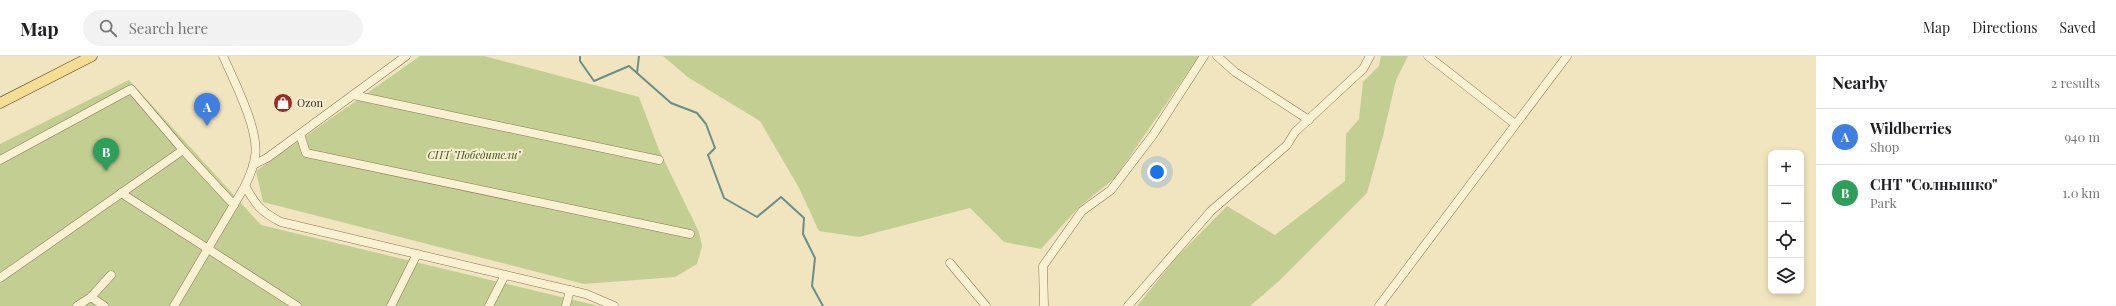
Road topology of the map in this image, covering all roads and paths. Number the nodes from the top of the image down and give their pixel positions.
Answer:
1 (92, 56) edge
2 (223, 56) edge
3 (406, 56) edge
4 (1204, 56) edge
5 (1217, 56) edge
6 (1370, 56) edge
7 (1428, 56) edge
8 (1567, 56) edge
9 (353, 95) junction
10 (0, 103) edge
11 (1309, 120) junction
12 (1515, 124) junction
13 (300, 134) junction
14 (183, 150) junction
15 (0, 160) edge
16 (659, 160) dead end
17 (253, 165) junction
18 (245, 186) junction
19 (121, 193) junction
20 (234, 204) junction
21 (690, 234) dead end
22 (208, 251) junction
23 (417, 254) junction
24 (950, 264) dead end
25 (505, 275) junction
26 (111, 276) dead end
27 (0, 278) edge
28 (570, 290) junction
29 (90, 297) junction
30 (604, 304) edge
31 (77, 306) edge
32 (104, 306) edge
33 (174, 306) edge
34 (297, 306) edge
35 (390, 306) edge
36 (489, 306) edge
37 (566, 306) edge
38 (614, 306) edge
39 (986, 306) edge
40 (1044, 306) edge
41 (1128, 306) edge
42 (1379, 306) edge

1 - 10 main road
2 - 17 street
3 - 9 street
4 - 40 street
5 - 11 street
6 - 11 street
7 - 12 street
8 - 12 street
9 - 13 street
9 - 16 street
11 - 41 street
12 - 42 street
13 - 17 street
13 - 21 street
14 - 15 street
14 - 19 street
14 - 20 street
17 - 18 street
18 - 20 street
18 - 23 street
19 - 22 street
19 - 27 street
20 - 22 street
22 - 33 street
22 - 34 street
23 - 25 street
23 - 35 street
24 - 39 street
25 - 28 street
25 - 36 street
26 - 29 street
28 - 30 street
28 - 37 street
29 - 31 street
29 - 32 street
30 - 38 street

